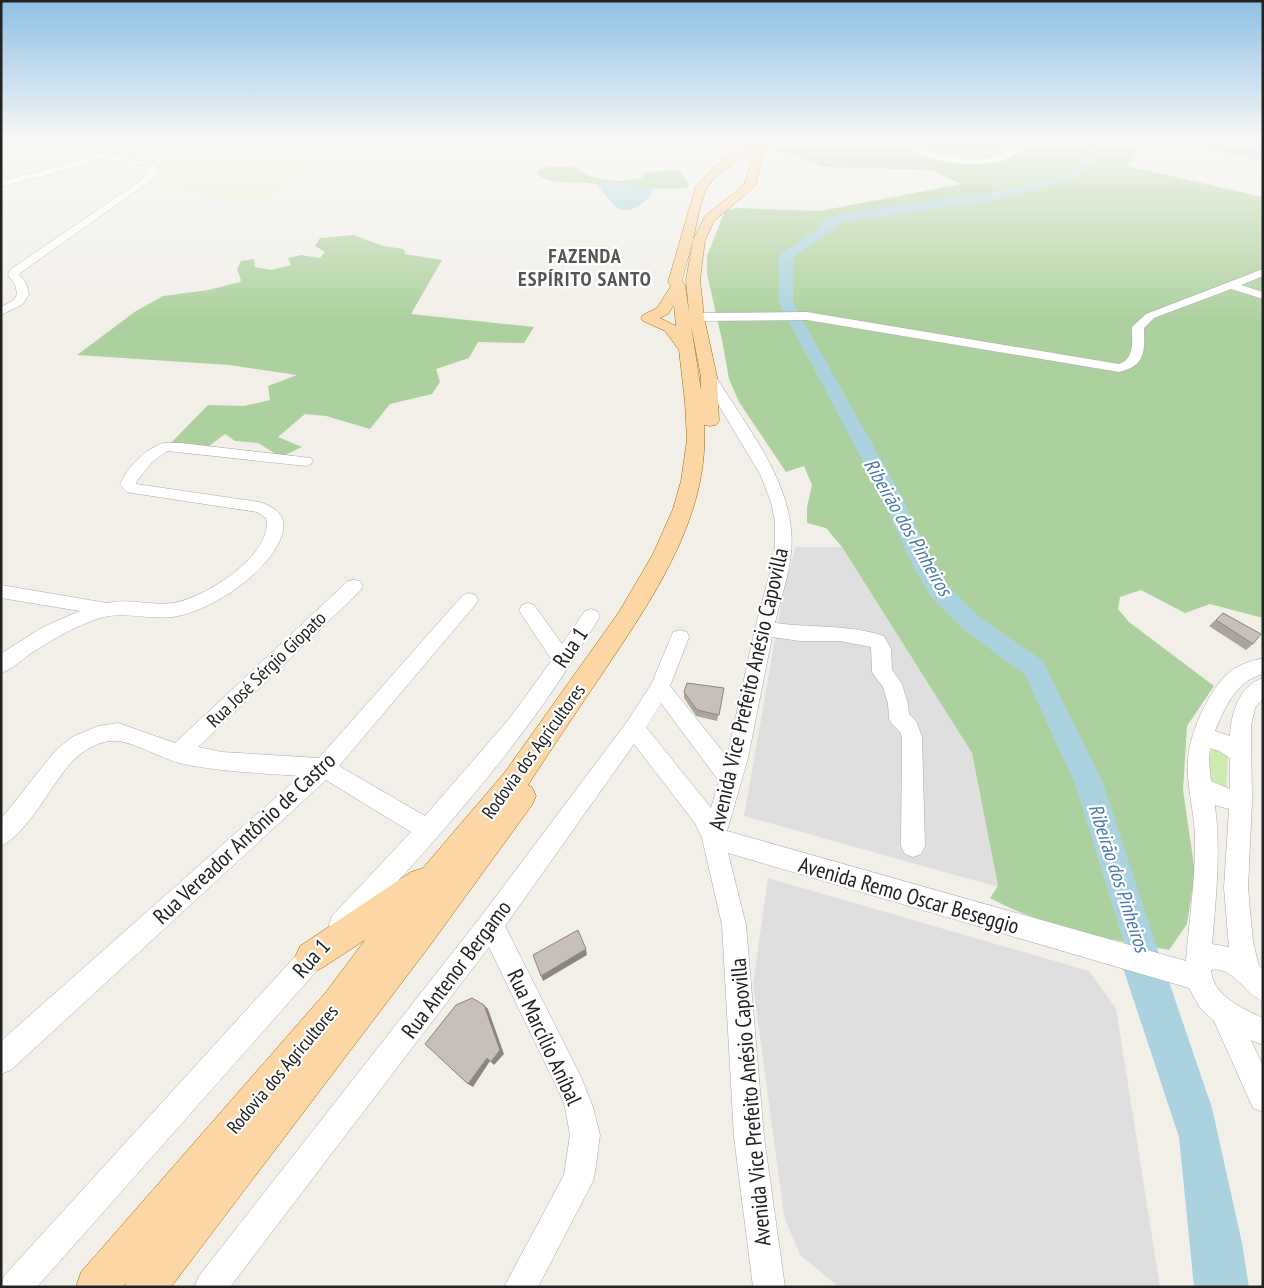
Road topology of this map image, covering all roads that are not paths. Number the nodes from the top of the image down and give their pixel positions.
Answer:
1 (121, 199) edge
2 (692, 199) edge
3 (720, 199) edge
4 (1263, 272) edge
5 (678, 285) junction
6 (1230, 285) junction
7 (1263, 296) edge
8 (1, 312) edge
9 (778, 316) joint
10 (807, 316) joint
11 (697, 317) junction
12 (685, 348) junction
13 (708, 377) junction
14 (306, 461) dead end
15 (354, 586) dead end
16 (1, 591) edge
17 (469, 600) dead end
18 (106, 609) junction
19 (528, 610) dead end
20 (591, 616) dead end
21 (764, 629) junction
22 (680, 637) dead end
23 (562, 659) junction
24 (1, 665) edge
25 (1263, 666) edge
26 (1263, 686) edge
27 (660, 687) junction
28 (634, 728) junction
29 (1201, 741) junction
30 (705, 745) junction
31 (738, 746) junction
32 (178, 753) junction
33 (1240, 754) junction
34 (324, 768) junction
35 (730, 779) junction
36 (1200, 786) junction
37 (1241, 802) junction
38 (429, 831) junction
39 (1, 835) edge
40 (713, 838) junction
41 (913, 846) dead end
42 (440, 870) junction
43 (491, 924) junction
44 (1106, 950) joint
45 (311, 957) junction
46 (1168, 968) joint
47 (1197, 971) junction
48 (1256, 980) edge
49 (1224, 1012) junction
50 (1263, 1032) edge
51 (1, 1060) edge
52 (1260, 1084) edge
53 (15, 1287) edge
54 (96, 1287) edge
55 (145, 1287) edge
56 (210, 1287) edge
57 (520, 1287) edge
58 (769, 1287) edge

1 - 8 street
2 - 5 main road, Rodovia dos Agricultores
3 - 11 main road, Rodovia dos Agricultores
4 - 6 street
5 - 12 main road, Rodovia dos Agricultores
5 - 12 main road
6 - 7 street
6 - 10 street
9 - 10 street
9 - 11 street
11 - 13 main road, Rodovia dos Agricultores
12 - 42 main road, Rodovia dos Agricultores
13 - 21 street, Avenida Vice Prefeito Anésio Capovilla
13 - 55 main road, Rodovia dos Agricultores
14 - 18 street
15 - 32 street, Rua José Sérgio Giopato
16 - 18 street
17 - 34 street, Rua Vereador Antônio de Castro
18 - 24 street
19 - 23 street
20 - 23 street, Rua 1
21 - 31 street, Avenida Vice Prefeito Anésio Capovilla
21 - 41 street
22 - 27 street, Rua Antenor Bergamo
23 - 38 street, Rua 1
25 - 29 street
26 - 33 street
27 - 28 street, Rua Antenor Bergamo
27 - 30 street
28 - 40 street
28 - 43 street, Rua Antenor Bergamo
29 - 33 street
29 - 36 street
30 - 31 street
30 - 35 street
31 - 35 street, Avenida Vice Prefeito Anésio Capovilla
32 - 34 street
32 - 39 street
33 - 37 street
34 - 38 street
34 - 51 street, Rua Vereador Antônio de Castro
35 - 40 street, Avenida Vice Prefeito Anésio Capovilla
36 - 37 street
36 - 47 street
37 - 48 street
38 - 45 street, Rua 1
40 - 44 street, Avenida Remo Oscar Beseggio
40 - 58 street, Avenida Vice Prefeito Anésio Capovilla
42 - 45 main road
42 - 54 main road, Rodovia dos Agricultores
43 - 56 street, Rua Antenor Bergamo
43 - 57 street, Rua Marcílio Aníbal
44 - 46 street
45 - 53 street, Rua 1
46 - 47 street
47 - 48 street
47 - 49 street
49 - 50 street
49 - 52 street

